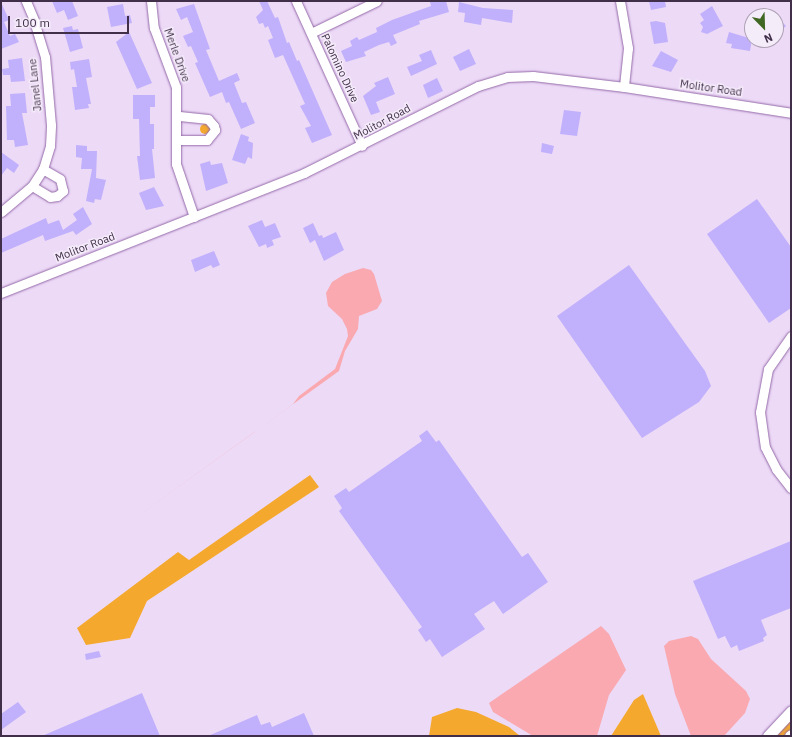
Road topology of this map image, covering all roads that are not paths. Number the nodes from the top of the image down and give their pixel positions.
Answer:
1 (26, 1) edge
2 (151, 1) edge
3 (296, 1) edge
4 (376, 1) edge
5 (620, 1) edge
6 (311, 33) junction
7 (624, 87) junction
8 (791, 113) edge
9 (177, 116) junction
10 (176, 140) junction
11 (362, 146) junction
12 (43, 169) junction
13 (32, 186) junction
14 (1, 212) edge
15 (194, 217) junction
16 (1, 293) edge
17 (791, 336) edge
18 (791, 488) edge
19 (791, 711) edge
20 (768, 736) edge

1 - 12 street, Janel Lane
2 - 9 street, Merle Drive
3 - 6 street, Palomino Drive
4 - 6 street
5 - 7 street
6 - 11 street, Palomino Drive
7 - 8 street, Molitor Road
7 - 11 street, Molitor Road
9 - 10 street, Merle Drive
9 - 10 street
10 - 15 street, Merle Drive
11 - 15 street, Molitor Road
12 - 13 street, Janel Lane
12 - 13 street
13 - 14 street, Janel Lane
15 - 16 street, Molitor Road
17 - 18 street
19 - 20 street

